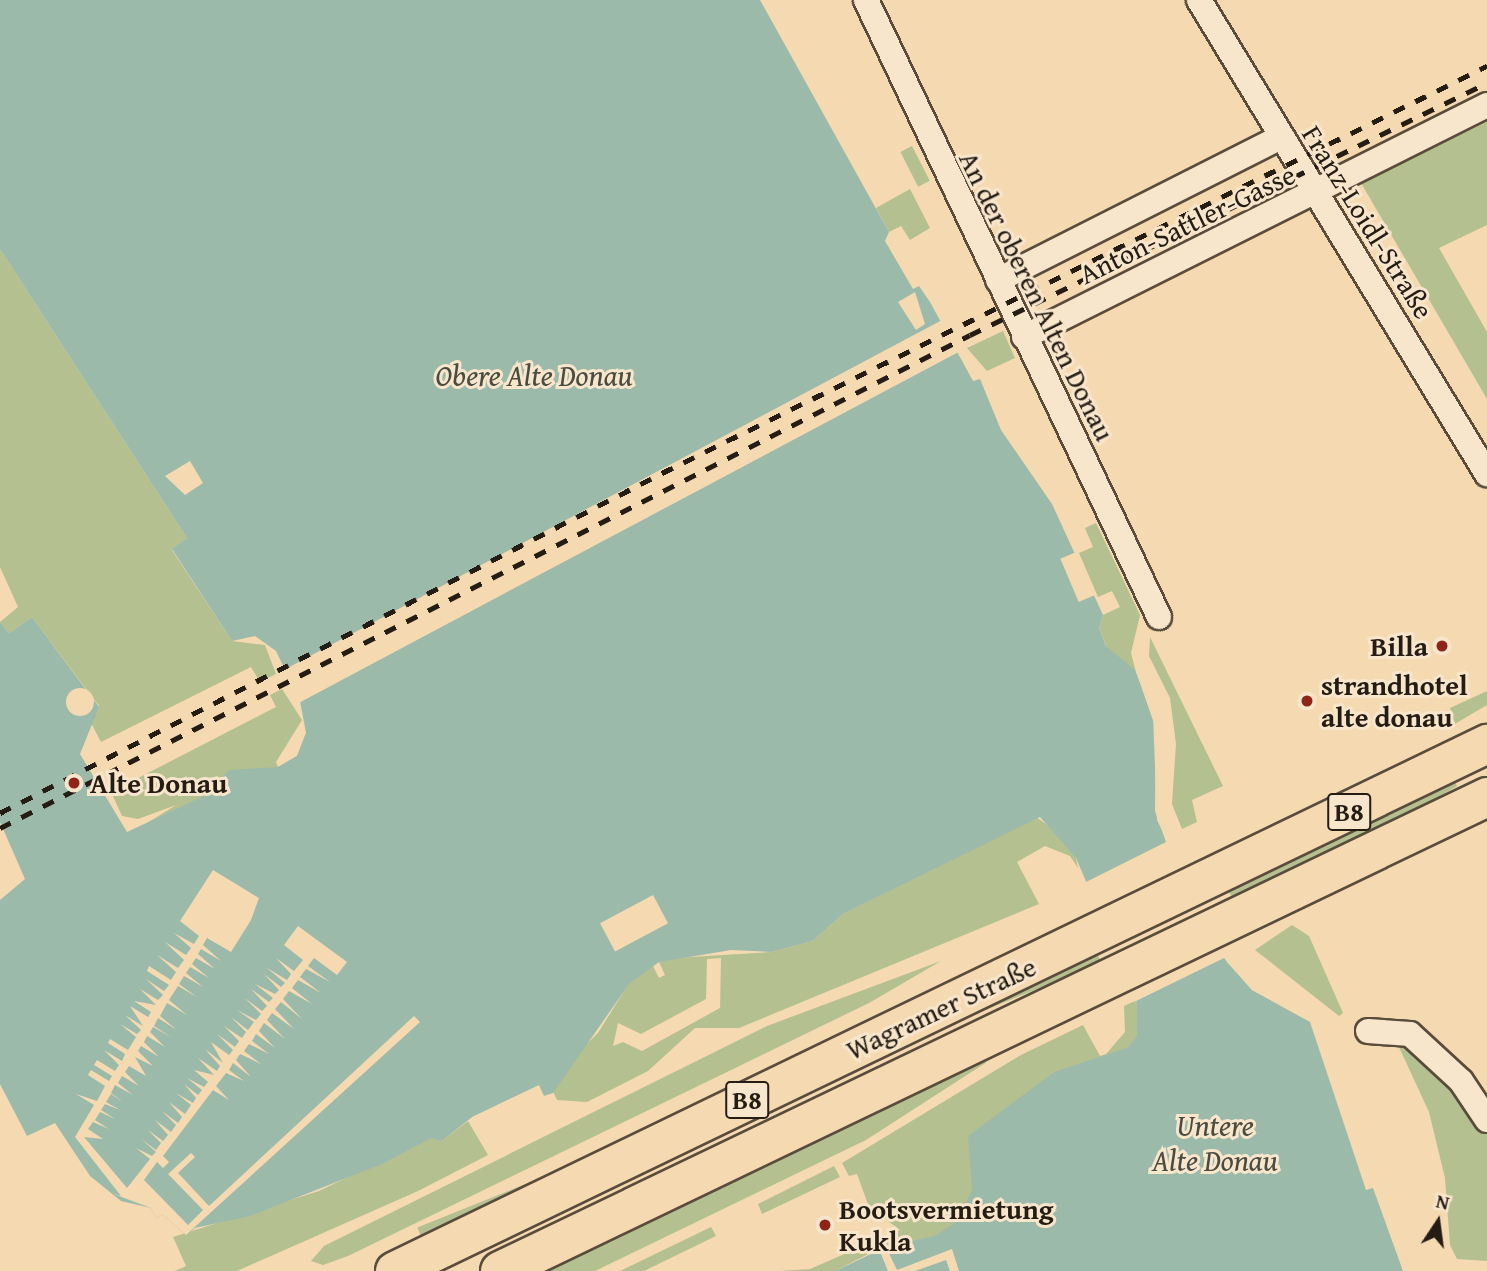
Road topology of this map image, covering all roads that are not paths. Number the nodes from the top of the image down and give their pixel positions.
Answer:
1 (866, 0) edge
2 (1199, 0) edge
3 (1487, 105) edge
4 (1281, 137) junction
5 (1321, 191) junction
6 (998, 279) junction
7 (1024, 337) junction
8 (1487, 474) edge
9 (1159, 617) dead end
10 (1487, 744) edge
11 (1487, 797) edge
12 (1368, 1031) dead end
13 (1487, 1120) edge
14 (395, 1271) edge
15 (500, 1271) edge

1 - 6 street, An der oberen Alten Donau
2 - 4 street, Franz-Loidl-Straße
3 - 5 street, Anton-Sattler-Gasse
4 - 5 street, Franz-Loidl-Straße
4 - 6 street, Anton-Sattler-Gasse
5 - 7 street, Anton-Sattler-Gasse
5 - 8 street, Franz-Loidl-Straße
6 - 7 street, An der oberen Alten Donau
7 - 9 street, An der oberen Alten Donau
10 - 14 main road, Wagramer Straße / B8
11 - 15 main road, Wagramer Straße / B8
12 - 13 street

